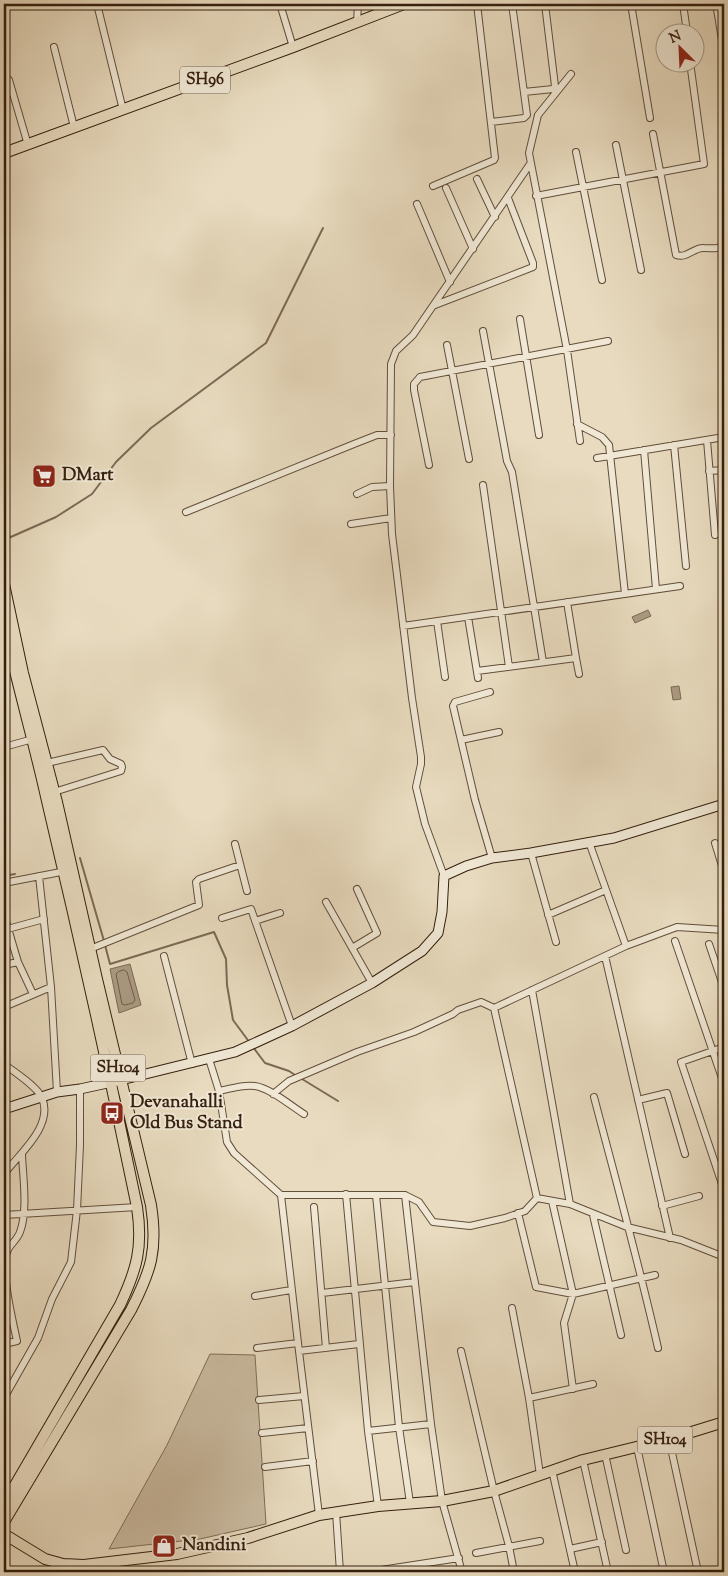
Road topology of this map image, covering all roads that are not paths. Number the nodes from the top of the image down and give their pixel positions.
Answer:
1 (96, 4) edge
2 (280, 4) edge
3 (358, 4) edge
4 (404, 4) edge
5 (477, 4) edge
6 (512, 4) edge
7 (545, 4) edge
8 (631, 4) edge
9 (683, 4) edge
10 (716, 4) edge
11 (721, 15) edge
12 (686, 22) edge
13 (357, 23) junction
14 (54, 46) dead end
15 (294, 47) junction
16 (724, 53) edge
17 (691, 72) edge
18 (571, 74) dead end
19 (9, 80) dead end
20 (524, 92) junction
21 (122, 110) junction
22 (650, 118) dead end
23 (491, 122) junction
24 (74, 127) junction
25 (653, 134) dead end
26 (28, 145) junction
27 (616, 145) dead end
28 (576, 152) dead end
29 (4, 153) edge
30 (530, 164) junction
31 (660, 172) junction
32 (622, 178) junction
33 (477, 180) dead end
34 (432, 186) dead end
35 (582, 186) junction
36 (446, 188) dead end
37 (536, 196) junction
38 (508, 198) junction
39 (417, 204) dead end
40 (495, 217) junction
41 (724, 245) edge
42 (473, 249) junction
43 (641, 270) dead end
44 (602, 280) dead end
45 (450, 282) junction
46 (434, 306) junction
47 (520, 319) dead end
48 (482, 331) dead end
49 (608, 341) dead end
50 (446, 346) dead end
51 (567, 350) junction
52 (526, 357) junction
53 (489, 364) junction
54 (451, 371) junction
55 (577, 424) junction
56 (391, 435) junction
57 (539, 435) dead end
58 (724, 437) edge
59 (707, 440) junction
60 (580, 441) dead end
61 (674, 445) junction
62 (644, 450) junction
63 (610, 456) junction
64 (597, 458) dead end
65 (469, 459) dead end
66 (429, 465) dead end
67 (724, 470) edge
68 (709, 471) junction
69 (483, 485) dead end
70 (390, 486) junction
71 (357, 494) dead end
72 (186, 512) dead end
73 (391, 518) junction
74 (351, 524) dead end
75 (715, 535) dead end
76 (686, 566) dead end
77 (4, 584) edge
78 (680, 586) dead end
79 (656, 590) junction
80 (625, 594) junction
81 (568, 602) junction
82 (535, 607) junction
83 (502, 612) junction
84 (468, 617) junction
85 (437, 621) junction
86 (4, 624) edge
87 (403, 626) junction
88 (576, 658) junction
89 (543, 662) junction
90 (509, 667) junction
91 (579, 674) dead end
92 (445, 677) dead end
93 (490, 692) dead end
94 (499, 732) dead end
95 (33, 740) junction
96 (461, 740) junction
97 (4, 747) edge
98 (47, 763) junction
99 (54, 792) junction
100 (724, 804) edge
101 (589, 842) junction
102 (715, 843) dead end
103 (235, 844) dead end
104 (531, 853) junction
105 (492, 858) junction
106 (240, 865) junction
107 (68, 871) junction
108 (724, 872) edge
109 (39, 876) junction
110 (444, 876) junction
111 (4, 883) edge
112 (357, 889) dead end
113 (606, 890) junction
114 (247, 891) dead end
115 (326, 902) dead end
116 (280, 913) dead end
117 (4, 915) edge
118 (548, 915) junction
119 (44, 918) junction
120 (222, 918) dead end
121 (255, 921) junction
122 (6, 930) edge
123 (724, 930) edge
124 (675, 941) dead end
125 (556, 942) dead end
126 (709, 944) dead end
127 (626, 946) junction
128 (352, 948) junction
129 (90, 949) junction
130 (164, 956) dead end
131 (604, 956) junction
132 (18, 962) junction
133 (4, 965) edge
134 (372, 983) junction
135 (51, 987) junction
136 (724, 988) edge
137 (532, 990) junction
138 (33, 994) junction
139 (4, 1007) edge
140 (494, 1008) junction
141 (292, 1026) junction
142 (724, 1047) edge
143 (713, 1051) junction
144 (209, 1059) junction
145 (4, 1064) edge
146 (192, 1064) junction
147 (116, 1081) junction
148 (724, 1084) edge
149 (80, 1089) junction
150 (219, 1091) junction
151 (57, 1092) junction
152 (273, 1094) junction
153 (42, 1097) junction
154 (594, 1097) dead end
155 (638, 1100) junction
156 (4, 1109) edge
157 (304, 1114) dead end
158 (685, 1154) dead end
159 (22, 1155) junction
160 (4, 1174) edge
161 (724, 1190) edge
162 (346, 1194) junction
163 (376, 1194) junction
164 (281, 1195) junction
165 (405, 1195) junction
166 (699, 1196) dead end
167 (537, 1198) junction
168 (552, 1201) junction
169 (570, 1204) junction
170 (662, 1206) junction
171 (138, 1207) junction
172 (314, 1207) dead end
173 (76, 1210) junction
174 (518, 1213) junction
175 (24, 1214) junction
176 (4, 1215) edge
177 (593, 1215) junction
178 (628, 1227) junction
179 (670, 1238) junction
180 (724, 1257) edge
181 (655, 1275) dead end
182 (642, 1278) junction
183 (415, 1282) junction
184 (385, 1285) junction
185 (610, 1286) junction
186 (354, 1289) junction
187 (291, 1290) junction
188 (322, 1293) junction
189 (573, 1294) junction
190 (255, 1296) dead end
191 (6, 1300) edge
192 (512, 1308) dead end
193 (621, 1335) dead end
194 (298, 1343) junction
195 (4, 1344) edge
196 (359, 1344) junction
197 (257, 1348) dead end
198 (326, 1348) junction
199 (658, 1348) dead end
200 (299, 1351) junction
201 (461, 1351) dead end
202 (593, 1384) dead end
203 (574, 1389) junction
204 (304, 1396) junction
205 (4, 1398) edge
206 (529, 1398) junction
207 (259, 1400) dead end
208 (724, 1422) edge
209 (431, 1424) junction
210 (399, 1427) junction
211 (308, 1428) junction
212 (368, 1431) junction
213 (262, 1433) dead end
214 (669, 1439) junction
215 (637, 1447) junction
216 (605, 1454) junction
217 (313, 1460) junction
218 (583, 1460) junction
219 (264, 1467) dead end
220 (552, 1470) junction
221 (540, 1475) junction
222 (494, 1491) junction
223 (442, 1501) junction
224 (410, 1503) junction
225 (4, 1504) edge
226 (378, 1506) junction
227 (336, 1512) junction
228 (320, 1515) junction
229 (4, 1522) edge
230 (4, 1534) edge
231 (540, 1541) dead end
232 (602, 1542) junction
233 (509, 1546) junction
234 (570, 1550) junction
235 (626, 1550) dead end
236 (476, 1553) dead end
237 (459, 1558) junction
238 (63, 1568) edge
239 (340, 1572) edge
240 (368, 1572) edge
241 (462, 1572) edge
242 (514, 1572) edge
243 (575, 1572) edge
244 (608, 1572) edge
245 (664, 1572) edge
246 (698, 1572) edge

1 - 21 street
2 - 15 street
3 - 13 street
4 - 13 main road, SH96
5 - 23 street
6 - 20 street
7 - 20 street
8 - 22 street
9 - 12 street
10 - 11 street
11 - 16 street
13 - 15 main road, SH96
14 - 24 street
15 - 21 main road, SH96
17 - 31 street
18 - 30 street
19 - 26 street
20 - 23 street
21 - 24 main road, SH96
23 - 34 street
24 - 26 main road, SH96
25 - 31 street
26 - 29 main road, SH96
27 - 32 street
28 - 35 street
30 - 37 street
30 - 38 street
31 - 32 street
31 - 41 street
32 - 35 street
32 - 43 street
33 - 40 street
35 - 37 street
35 - 44 street
36 - 42 street
37 - 51 street
38 - 40 street
38 - 46 street
39 - 45 street
40 - 42 street
42 - 45 street
45 - 46 street
46 - 56 street
47 - 52 street
48 - 53 street
49 - 51 street
50 - 54 street
51 - 52 street
51 - 55 street
52 - 53 street
52 - 57 street
53 - 54 street
53 - 82 street
54 - 65 street
54 - 66 street
55 - 60 street
55 - 63 street
56 - 70 street
56 - 72 street
58 - 59 street
59 - 61 street
59 - 68 street
61 - 62 street
61 - 76 street
62 - 63 street
62 - 79 street
63 - 64 street
63 - 80 street
67 - 68 street
68 - 75 street
69 - 83 street
70 - 71 street
70 - 73 street
73 - 74 street
73 - 87 street
77 - 98 main road, SH104
78 - 79 street
79 - 80 street
80 - 81 street
81 - 82 street
81 - 88 street
82 - 83 street
82 - 89 street
83 - 84 street
83 - 90 street
84 - 85 street
84 - 90 street
85 - 87 street
85 - 92 street
86 - 95 main road, SH104
87 - 110 street
88 - 89 street
88 - 91 street
89 - 90 street
93 - 96 street
94 - 96 street
95 - 97 street
95 - 107 main road, SH104
96 - 105 street
98 - 99 main road, SH104
98 - 99 street
99 - 107 main road, SH104
100 - 101 street
101 - 104 street
101 - 113 street
102 - 108 street
103 - 106 street
104 - 105 street
104 - 118 street
105 - 110 street
106 - 114 street
106 - 129 street
107 - 109 street
107 - 129 main road, SH104
107 - 147 main road, SH104
109 - 111 street
109 - 119 street
110 - 134 street
112 - 128 street
113 - 118 street
113 - 127 street
115 - 128 street
116 - 121 street
117 - 122 street
118 - 125 street
119 - 122 street
119 - 135 street
120 - 121 street
121 - 141 street
122 - 132 street
123 - 127 street
124 - 143 street
126 - 136 street
127 - 131 street
128 - 134 street
129 - 147 main road, SH104
130 - 146 street
131 - 137 street
131 - 155 street
132 - 133 street
132 - 138 street
134 - 141 street
135 - 138 street
135 - 151 street
137 - 140 street
137 - 169 street
138 - 139 street
140 - 152 street
140 - 167 street
141 - 144 street
142 - 143 street
143 - 148 street
143 - 161 street
144 - 146 street
144 - 150 street
145 - 153 street
146 - 147 street
147 - 149 street
147 - 171 main road, SH104
147 - 229 main road, SH104
149 - 151 street
149 - 173 street
150 - 152 street
150 - 164 street
151 - 153 street
152 - 157 street
153 - 156 street
153 - 159 street
154 - 178 street
155 - 158 street
155 - 170 street
159 - 160 street
159 - 175 street
162 - 163 street
162 - 164 street
162 - 186 street
163 - 165 street
163 - 184 street
164 - 187 street
165 - 174 street
165 - 183 street
166 - 170 street
167 - 168 street
167 - 174 street
168 - 169 street
168 - 189 street
169 - 177 street
170 - 179 street
171 - 173 street
171 - 225 main road, SH104
172 - 188 street
173 - 175 street
173 - 205 street
174 - 189 street
175 - 176 street
175 - 191 street
177 - 178 street
177 - 185 street
178 - 179 street
178 - 182 street
179 - 180 street
181 - 182 street
182 - 185 street
182 - 199 street
183 - 184 street
183 - 209 street
184 - 186 street
184 - 210 street
185 - 189 street
185 - 193 street
186 - 188 street
186 - 196 street
187 - 190 street
187 - 194 street
188 - 198 street
189 - 203 street
191 - 195 street
192 - 206 street
194 - 197 street
194 - 200 street
196 - 198 street
196 - 212 street
198 - 200 street
200 - 204 street
201 - 222 street
202 - 203 street
203 - 206 street
204 - 207 street
204 - 211 street
206 - 221 street
208 - 214 main road, SH104
209 - 210 street
209 - 223 street
210 - 212 street
210 - 224 street
211 - 213 street
211 - 217 street
212 - 226 street
214 - 215 main road, SH104
214 - 246 street
215 - 216 main road, SH104
215 - 245 street
216 - 218 main road
216 - 235 street
217 - 219 street
217 - 228 street
218 - 220 main road
218 - 232 street
220 - 221 main road
220 - 234 street
221 - 222 main road
222 - 223 main road
222 - 233 street
223 - 224 main road
223 - 237 street
224 - 226 main road
226 - 227 main road
227 - 228 main road
227 - 239 street
228 - 238 main road
230 - 238 main road
231 - 233 street
232 - 234 street
232 - 244 street
233 - 236 street
233 - 242 street
234 - 243 street
237 - 240 street
237 - 241 street

